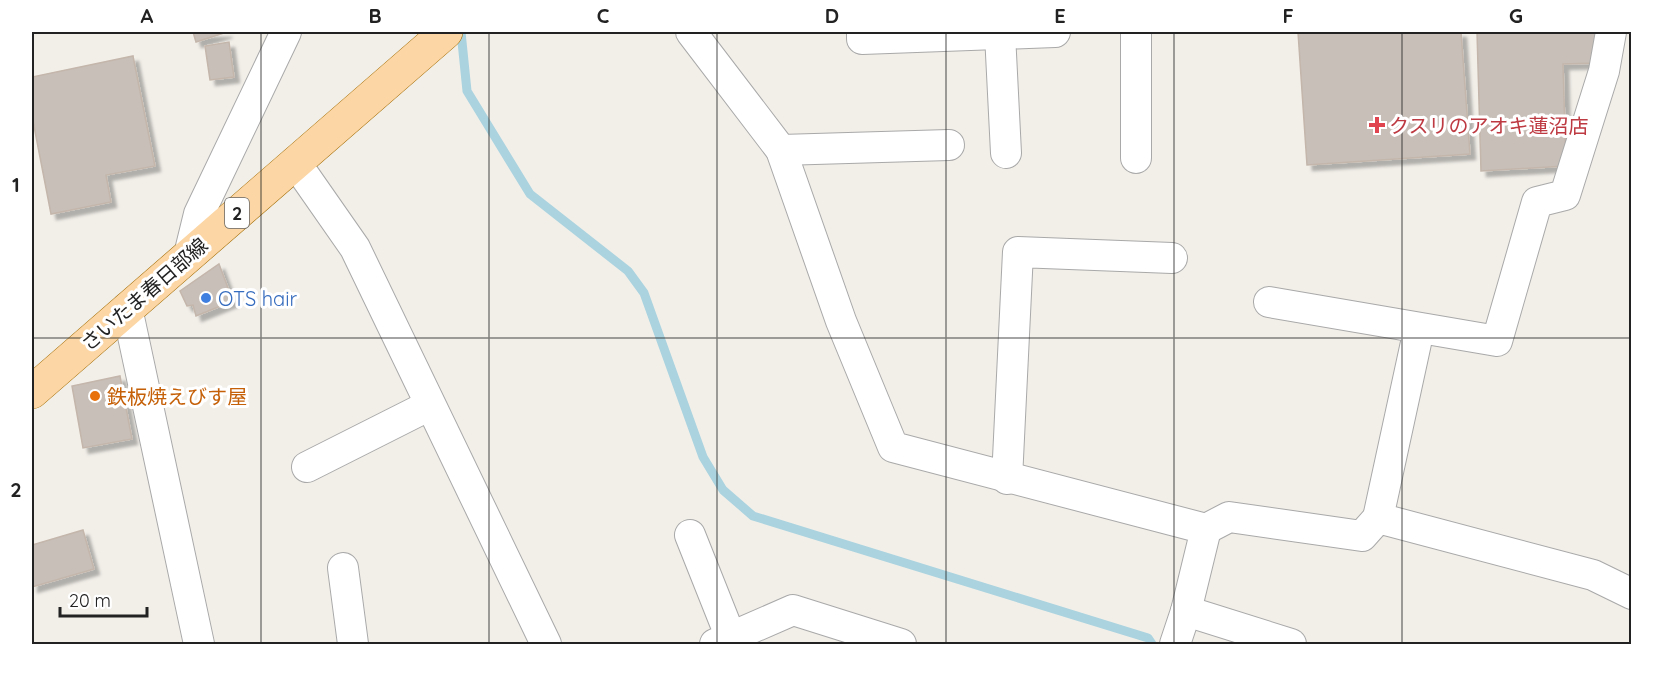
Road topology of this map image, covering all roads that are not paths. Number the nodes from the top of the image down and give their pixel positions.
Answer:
1 (286, 32) edge
2 (691, 32) edge
3 (862, 32) edge
4 (1055, 32) edge
5 (1136, 32) edge
6 (1611, 32) edge
7 (445, 33) edge
8 (1000, 34) junction
9 (949, 145) dead end
10 (781, 150) junction
11 (1006, 153) dead end
12 (1136, 158) dead end
13 (295, 162) junction
14 (189, 255) junction
15 (1172, 258) dead end
16 (1269, 302) dead end
17 (127, 308) junction
18 (1419, 328) junction
19 (32, 392) edge
20 (430, 405) junction
21 (307, 467) dead end
22 (1007, 479) junction
23 (1378, 518) junction
24 (1206, 530) junction
25 (690, 535) dead end
26 (343, 568) dead end
27 (1632, 594) edge
28 (1186, 611) junction
29 (723, 641) edge
30 (901, 644) edge
31 (199, 645) edge
32 (353, 645) edge
33 (546, 645) edge
34 (1175, 645) edge
35 (1291, 645) edge

1 - 14 street
2 - 10 street
3 - 8 street
4 - 8 street
5 - 12 street
6 - 18 street
7 - 13 main road, さいたま春日部線 / 2
8 - 11 street
9 - 10 street
10 - 22 street
13 - 14 main road, さいたま春日部線 / 2
13 - 20 street
14 - 17 main road, さいたま春日部線 / 2
15 - 22 street
16 - 18 street
17 - 19 main road, さいたま春日部線 / 2
17 - 31 street
18 - 23 street
20 - 21 street
20 - 33 street
22 - 24 street
23 - 24 street
23 - 27 street
24 - 28 street
25 - 29 street
26 - 32 street
28 - 34 street
28 - 35 street
29 - 30 street

